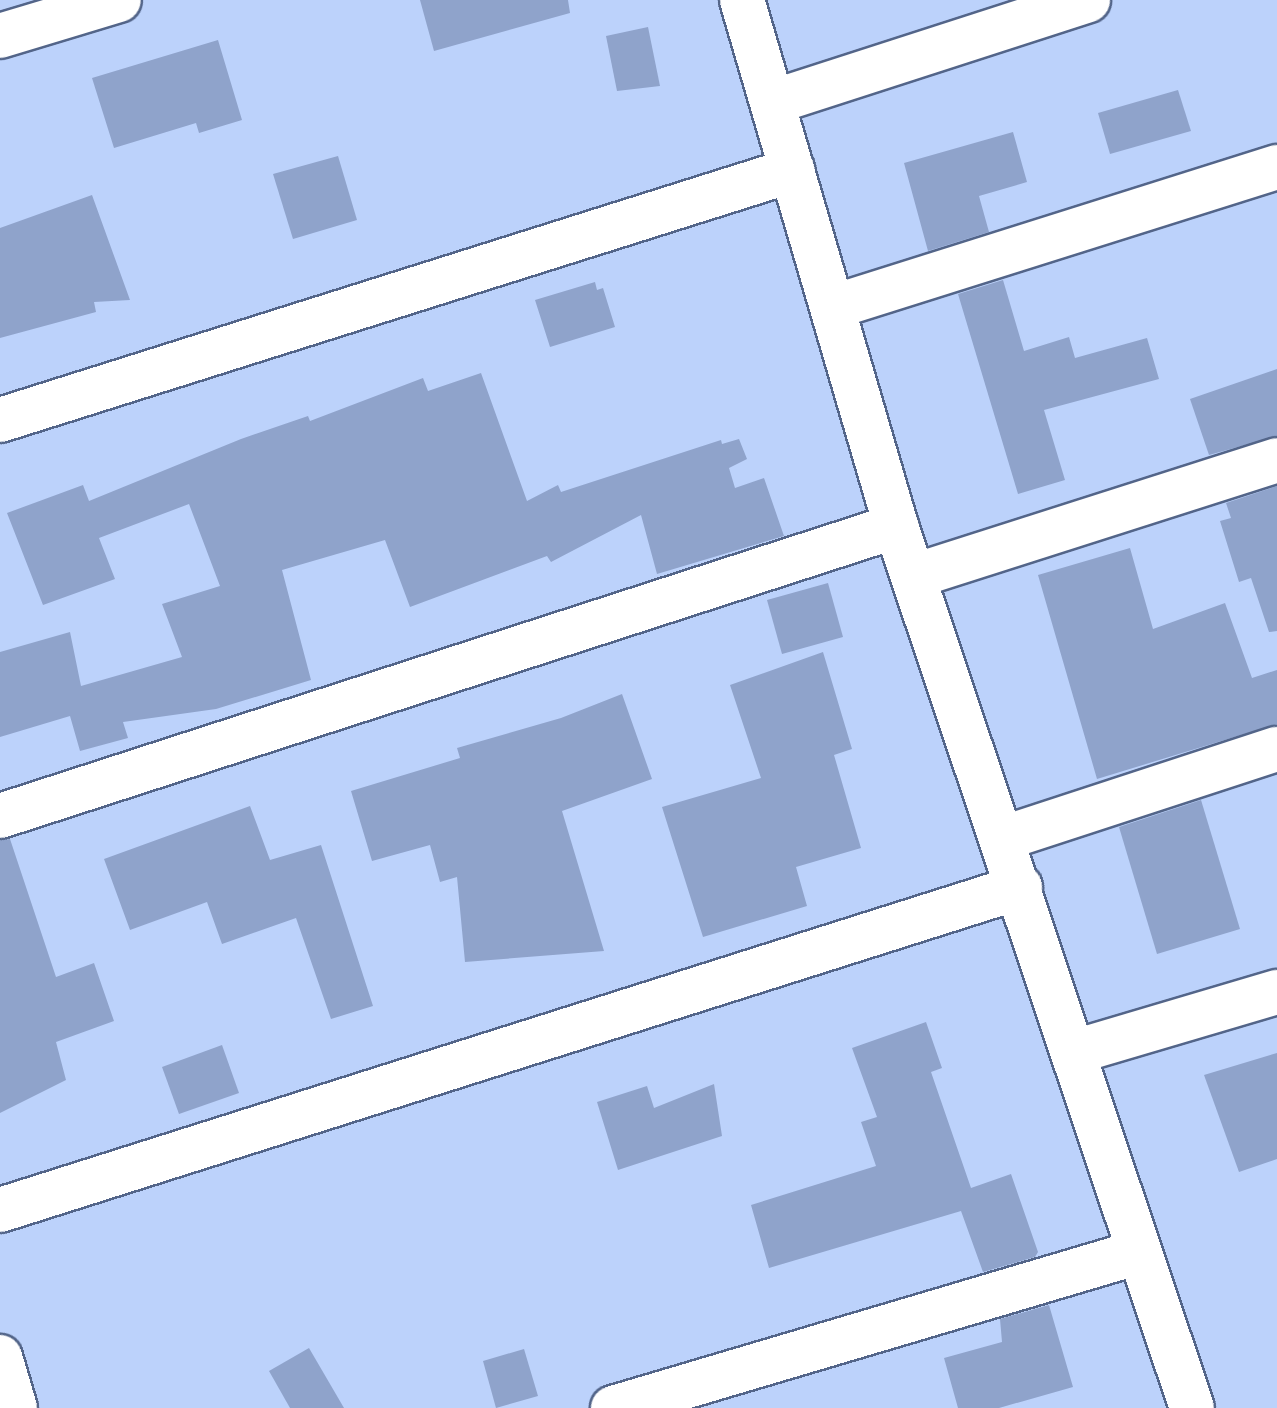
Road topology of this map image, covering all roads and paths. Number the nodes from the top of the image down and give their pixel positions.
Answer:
1 (119, 0) edge
2 (742, 0) edge
3 (1088, 0) edge
4 (0, 36) edge
5 (773, 102) junction
6 (1277, 167) edge
7 (793, 170) junction
8 (833, 307) junction
9 (0, 420) edge
10 (1277, 460) edge
11 (896, 526) junction
12 (914, 576) junction
13 (1277, 749) edge
14 (0, 816) edge
15 (1004, 838) junction
16 (1020, 887) junction
17 (1277, 992) edge
18 (1074, 1052) junction
19 (0, 1210) edge
20 (1139, 1252) junction
21 (0, 1357) edge
22 (15, 1408) edge
23 (613, 1408) edge
24 (1192, 1408) edge

1 - 4 street
2 - 5 street
3 - 5 street
5 - 7 street
6 - 8 street
7 - 8 street
7 - 9 street
8 - 11 street
10 - 12 street
11 - 12 street
11 - 14 street
12 - 15 street
13 - 15 street
15 - 16 street
16 - 18 street
16 - 19 street
17 - 18 street
18 - 20 street
20 - 23 street
20 - 24 street
21 - 22 street

